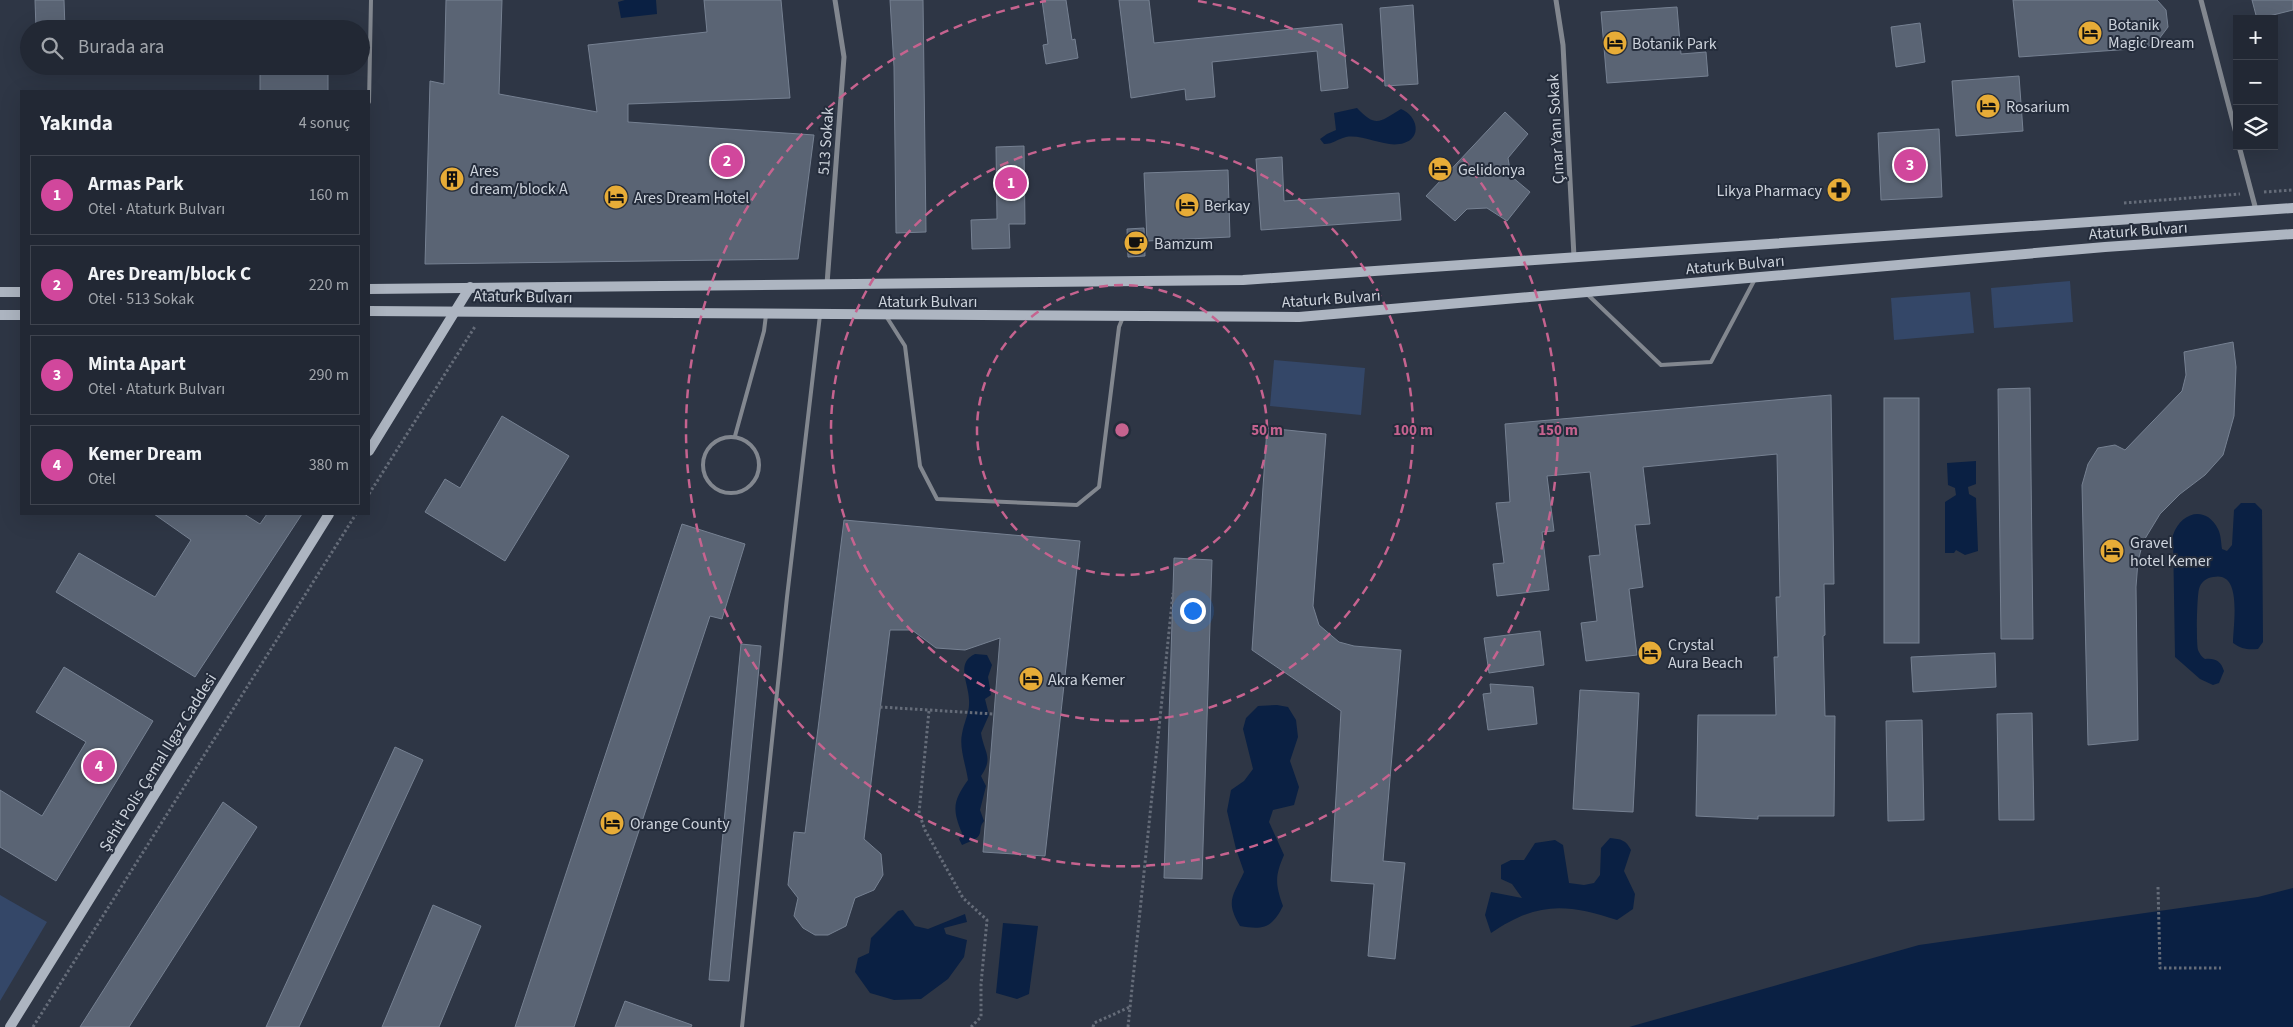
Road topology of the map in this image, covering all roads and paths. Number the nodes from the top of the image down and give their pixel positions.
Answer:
1 (371, 0) edge
2 (835, 0) edge
3 (1556, 0) edge
4 (2201, 0) edge
5 (370, 51) edge
6 (370, 75) edge
7 (369, 90) edge
8 (2233, 122) edge
9 (2240, 150) edge
10 (2293, 190) edge
11 (2251, 193) junction
12 (2123, 203) dead end
13 (2293, 208) edge
14 (2256, 210) junction
15 (2293, 234) edge
16 (1574, 257) junction
17 (1756, 277) junction
18 (827, 284) junction
19 (370, 288) edge
20 (470, 288) junction
21 (0, 292) edge
22 (20, 292) edge
23 (1584, 292) junction
24 (456, 310) junction
25 (370, 311) edge
26 (0, 315) edge
27 (20, 315) edge
28 (766, 315) junction
29 (820, 315) junction
30 (886, 316) junction
31 (1123, 316) junction
32 (477, 322) dead end
33 (735, 436) junction
34 (370, 449) edge
35 (370, 492) edge
36 (329, 515) edge
37 (355, 515) edge
38 (1173, 593) dead end
39 (880, 707) dead end
40 (929, 711) junction
41 (994, 714) dead end
42 (2158, 887) dead end
43 (2221, 968) dead end
44 (1130, 1007) junction
45 (10, 1027) edge
46 (32, 1027) edge
47 (742, 1027) edge
48 (971, 1027) edge
49 (1092, 1027) edge
50 (1128, 1027) edge

1 - 5 lane
2 - 18 street, 513 Sokak
3 - 16 street, Çınar Yanı Sokak
4 - 8 street
6 - 7 lane
9 - 11 street
10 - 11 path
11 - 12 path
11 - 14 street
13 - 14 main road, Ataturk Bulvarı
14 - 16 main road, Ataturk Bulvarı
15 - 17 main road, Ataturk Bulvarı
16 - 18 main road, Ataturk Bulvarı
17 - 23 main road, Ataturk Bulvarı
17 - 23 lane
18 - 20 main road, Ataturk Bulvarı
19 - 20 main road, Ataturk Bulvarı
20 - 24 main road
21 - 22 main road
23 - 31 main road, Ataturk Bulvarı
24 - 25 main road, Ataturk Bulvarı
24 - 28 main road, Ataturk Bulvarı
24 - 34 main road
26 - 27 main road
28 - 29 main road, Ataturk Bulvarı
28 - 33 lane
29 - 30 main road, Ataturk Bulvarı
29 - 47 lane
30 - 31 main road, Ataturk Bulvarı
30 - 31 lane
32 - 35 path
33 - 33 lane
36 - 45 main road, Şehit Polis Çemal Ilgaz Caddesi
37 - 46 path
38 - 44 path
39 - 40 path
40 - 41 path
40 - 48 path
42 - 43 path
44 - 49 path
44 - 50 path

